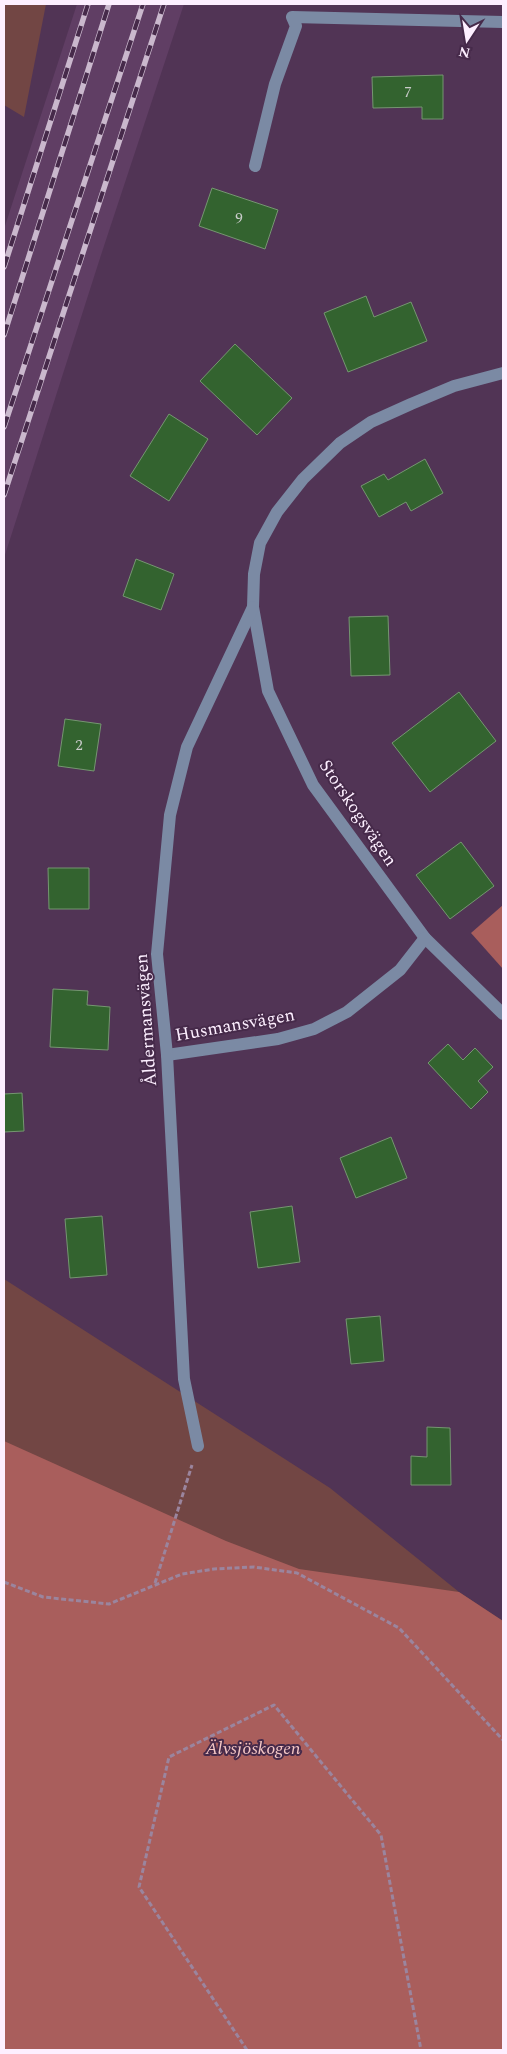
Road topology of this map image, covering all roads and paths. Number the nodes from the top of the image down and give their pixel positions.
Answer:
1 (503, 22) edge
2 (255, 166) dead end
3 (503, 373) edge
4 (253, 607) junction
5 (425, 938) junction
6 (503, 1014) edge
7 (167, 1055) junction
8 (198, 1446) joint
9 (4, 1582) edge
10 (155, 1584) junction
11 (503, 1740) edge
12 (247, 2050) edge
13 (421, 2050) edge

1 - 2 street
3 - 4 street, Storskogsvägen
4 - 5 street, Storskogsvägen
4 - 7 street, Åldermansvägen
5 - 6 street, Storskogsvägen
5 - 7 street, Husmansvägen
7 - 8 street, Åldermansvägen
8 - 10 path
9 - 10 path
10 - 11 path
12 - 13 path

